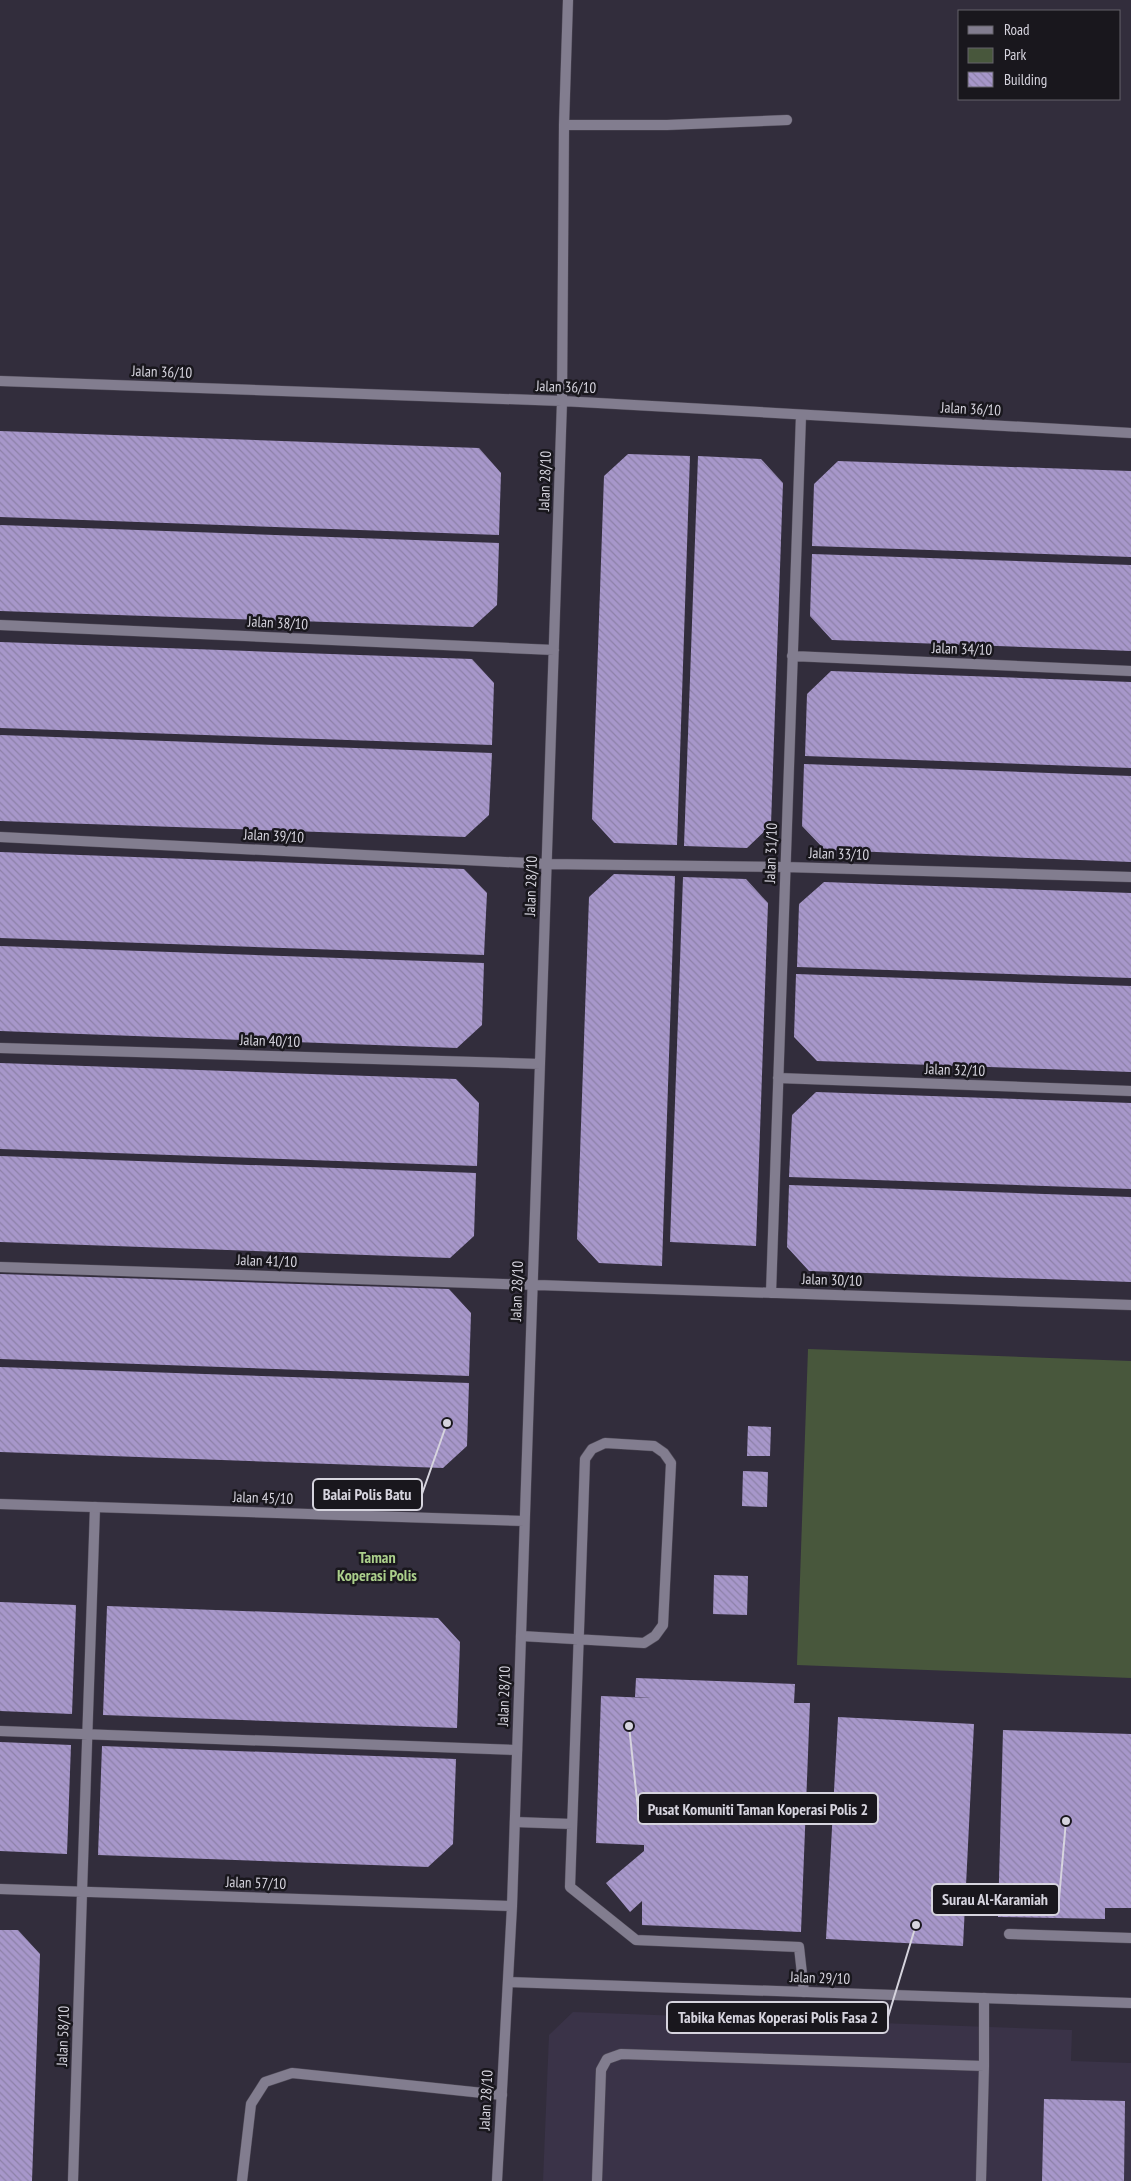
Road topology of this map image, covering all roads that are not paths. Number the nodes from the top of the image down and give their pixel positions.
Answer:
1 (568, 0) edge
2 (787, 120) dead end
3 (564, 125) junction
4 (0, 381) edge
5 (562, 401) junction
6 (801, 415) junction
7 (1131, 433) edge
8 (0, 625) edge
9 (554, 650) junction
10 (792, 656) junction
11 (1131, 670) edge
12 (0, 837) edge
13 (547, 864) junction
14 (786, 867) junction
15 (1131, 877) edge
16 (0, 1048) edge
17 (540, 1064) junction
18 (778, 1078) junction
19 (1131, 1091) edge
20 (0, 1267) edge
21 (533, 1285) junction
22 (771, 1293) junction
23 (1131, 1305) edge
24 (0, 1504) edge
25 (95, 1507) junction
26 (524, 1522) junction
27 (521, 1636) junction
28 (578, 1639) junction
29 (0, 1732) edge
30 (88, 1735) junction
31 (517, 1750) junction
32 (514, 1822) junction
33 (572, 1824) junction
34 (0, 1889) edge
35 (82, 1892) junction
36 (512, 1906) junction
37 (1008, 1934) dead end
38 (1131, 1938) edge
39 (508, 1982) junction
40 (804, 1992) junction
41 (984, 1998) junction
42 (1131, 2003) edge
43 (984, 2066) junction
44 (502, 2095) junction
45 (73, 2181) edge
46 (242, 2181) edge
47 (497, 2181) edge
48 (597, 2181) edge
49 (982, 2181) edge

1 - 3 street, Jalan 28/10
2 - 3 street
3 - 5 street, Jalan 28/10
4 - 5 street, Jalan 36/10
5 - 6 street, Jalan 36/10
5 - 9 street, Jalan 28/10
6 - 7 street, Jalan 36/10
6 - 10 street, Jalan 31/10
8 - 9 street, Jalan 38/10
9 - 13 street, Jalan 28/10
10 - 11 street, Jalan 34/10
10 - 14 street, Jalan 31/10
12 - 13 street, Jalan 39/10
13 - 14 street, Jalan 33/10
13 - 17 street, Jalan 28/10
14 - 15 street, Jalan 33/10
14 - 18 street, Jalan 31/10
16 - 17 street, Jalan 40/10
17 - 21 street, Jalan 28/10
18 - 19 street, Jalan 32/10
18 - 22 street, Jalan 31/10
20 - 21 street, Jalan 41/10
21 - 22 street, Jalan 30/10
21 - 26 street, Jalan 28/10
22 - 23 street, Jalan 30/10
24 - 25 street, Jalan 45/10
25 - 26 street, Jalan 45/10
25 - 30 street, Jalan 58/10
26 - 27 street, Jalan 28/10
27 - 28 street
27 - 31 street, Jalan 28/10
28 - 28 street
28 - 33 street
29 - 30 street
30 - 31 street
30 - 35 street, Jalan 58/10
31 - 32 street, Jalan 28/10
32 - 33 street
32 - 36 street, Jalan 28/10
33 - 40 street
34 - 35 street, Jalan 57/10
35 - 36 street, Jalan 57/10
35 - 45 street, Jalan 58/10
36 - 39 street, Jalan 28/10
37 - 38 street
39 - 40 street, Jalan 29/10
39 - 44 street, Jalan 28/10
40 - 41 street, Jalan 29/10
41 - 42 street, Jalan 29/10
41 - 43 street
43 - 48 street
43 - 49 street
44 - 46 street
44 - 47 street, Jalan 28/10

